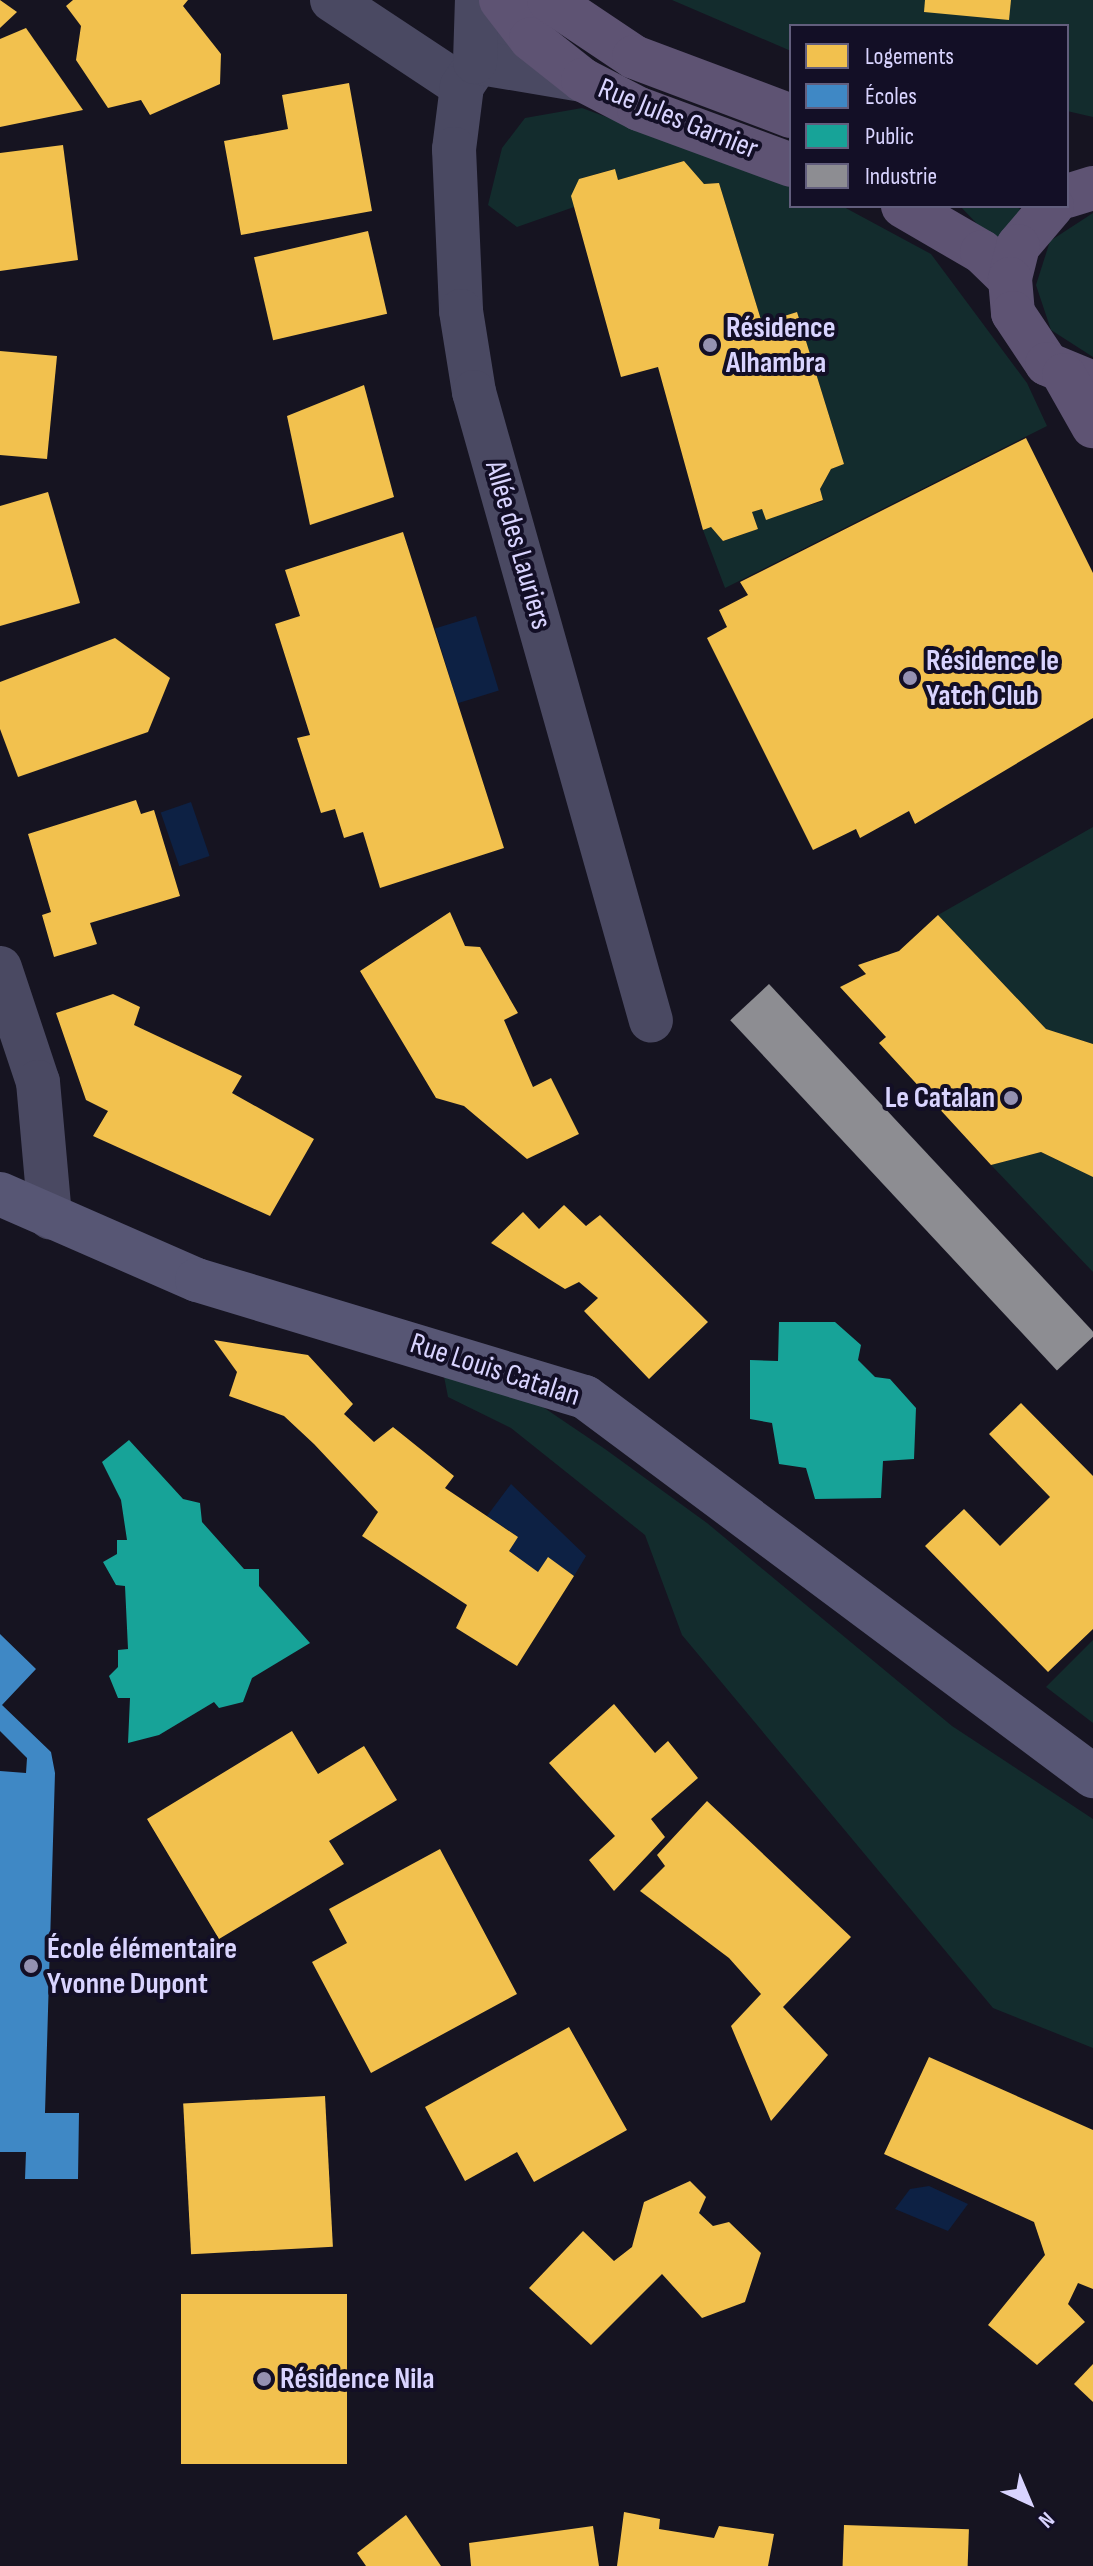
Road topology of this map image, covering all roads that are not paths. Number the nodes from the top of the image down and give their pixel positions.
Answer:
1 (332, 0) edge
2 (511, 3) edge
3 (468, 74) junction
4 (583, 80) junction
5 (789, 115) edge
6 (789, 164) edge
7 (1093, 188) edge
8 (1069, 195) edge
9 (906, 208) edge
10 (1050, 208) edge
11 (1010, 279) junction
12 (1079, 379) edge
13 (1093, 426) edge
14 (0, 968) edge
15 (651, 1021) dead end
16 (0, 1194) edge
17 (50, 1217) junction
18 (1093, 1776) edge

1 - 3 street
2 - 3 street
2 - 4 main road, Rue Jules Garnier
2 - 5 main road, Rue Jules Garnier
3 - 4 street
3 - 15 street, Allée des Lauriers
4 - 6 main road, Rue Jules Garnier
7 - 8 main road
9 - 11 main road
10 - 11 main road
11 - 12 main road
12 - 13 main road
14 - 17 street
16 - 17 street, Rue Louis Catalan
17 - 18 street, Rue Louis Catalan

